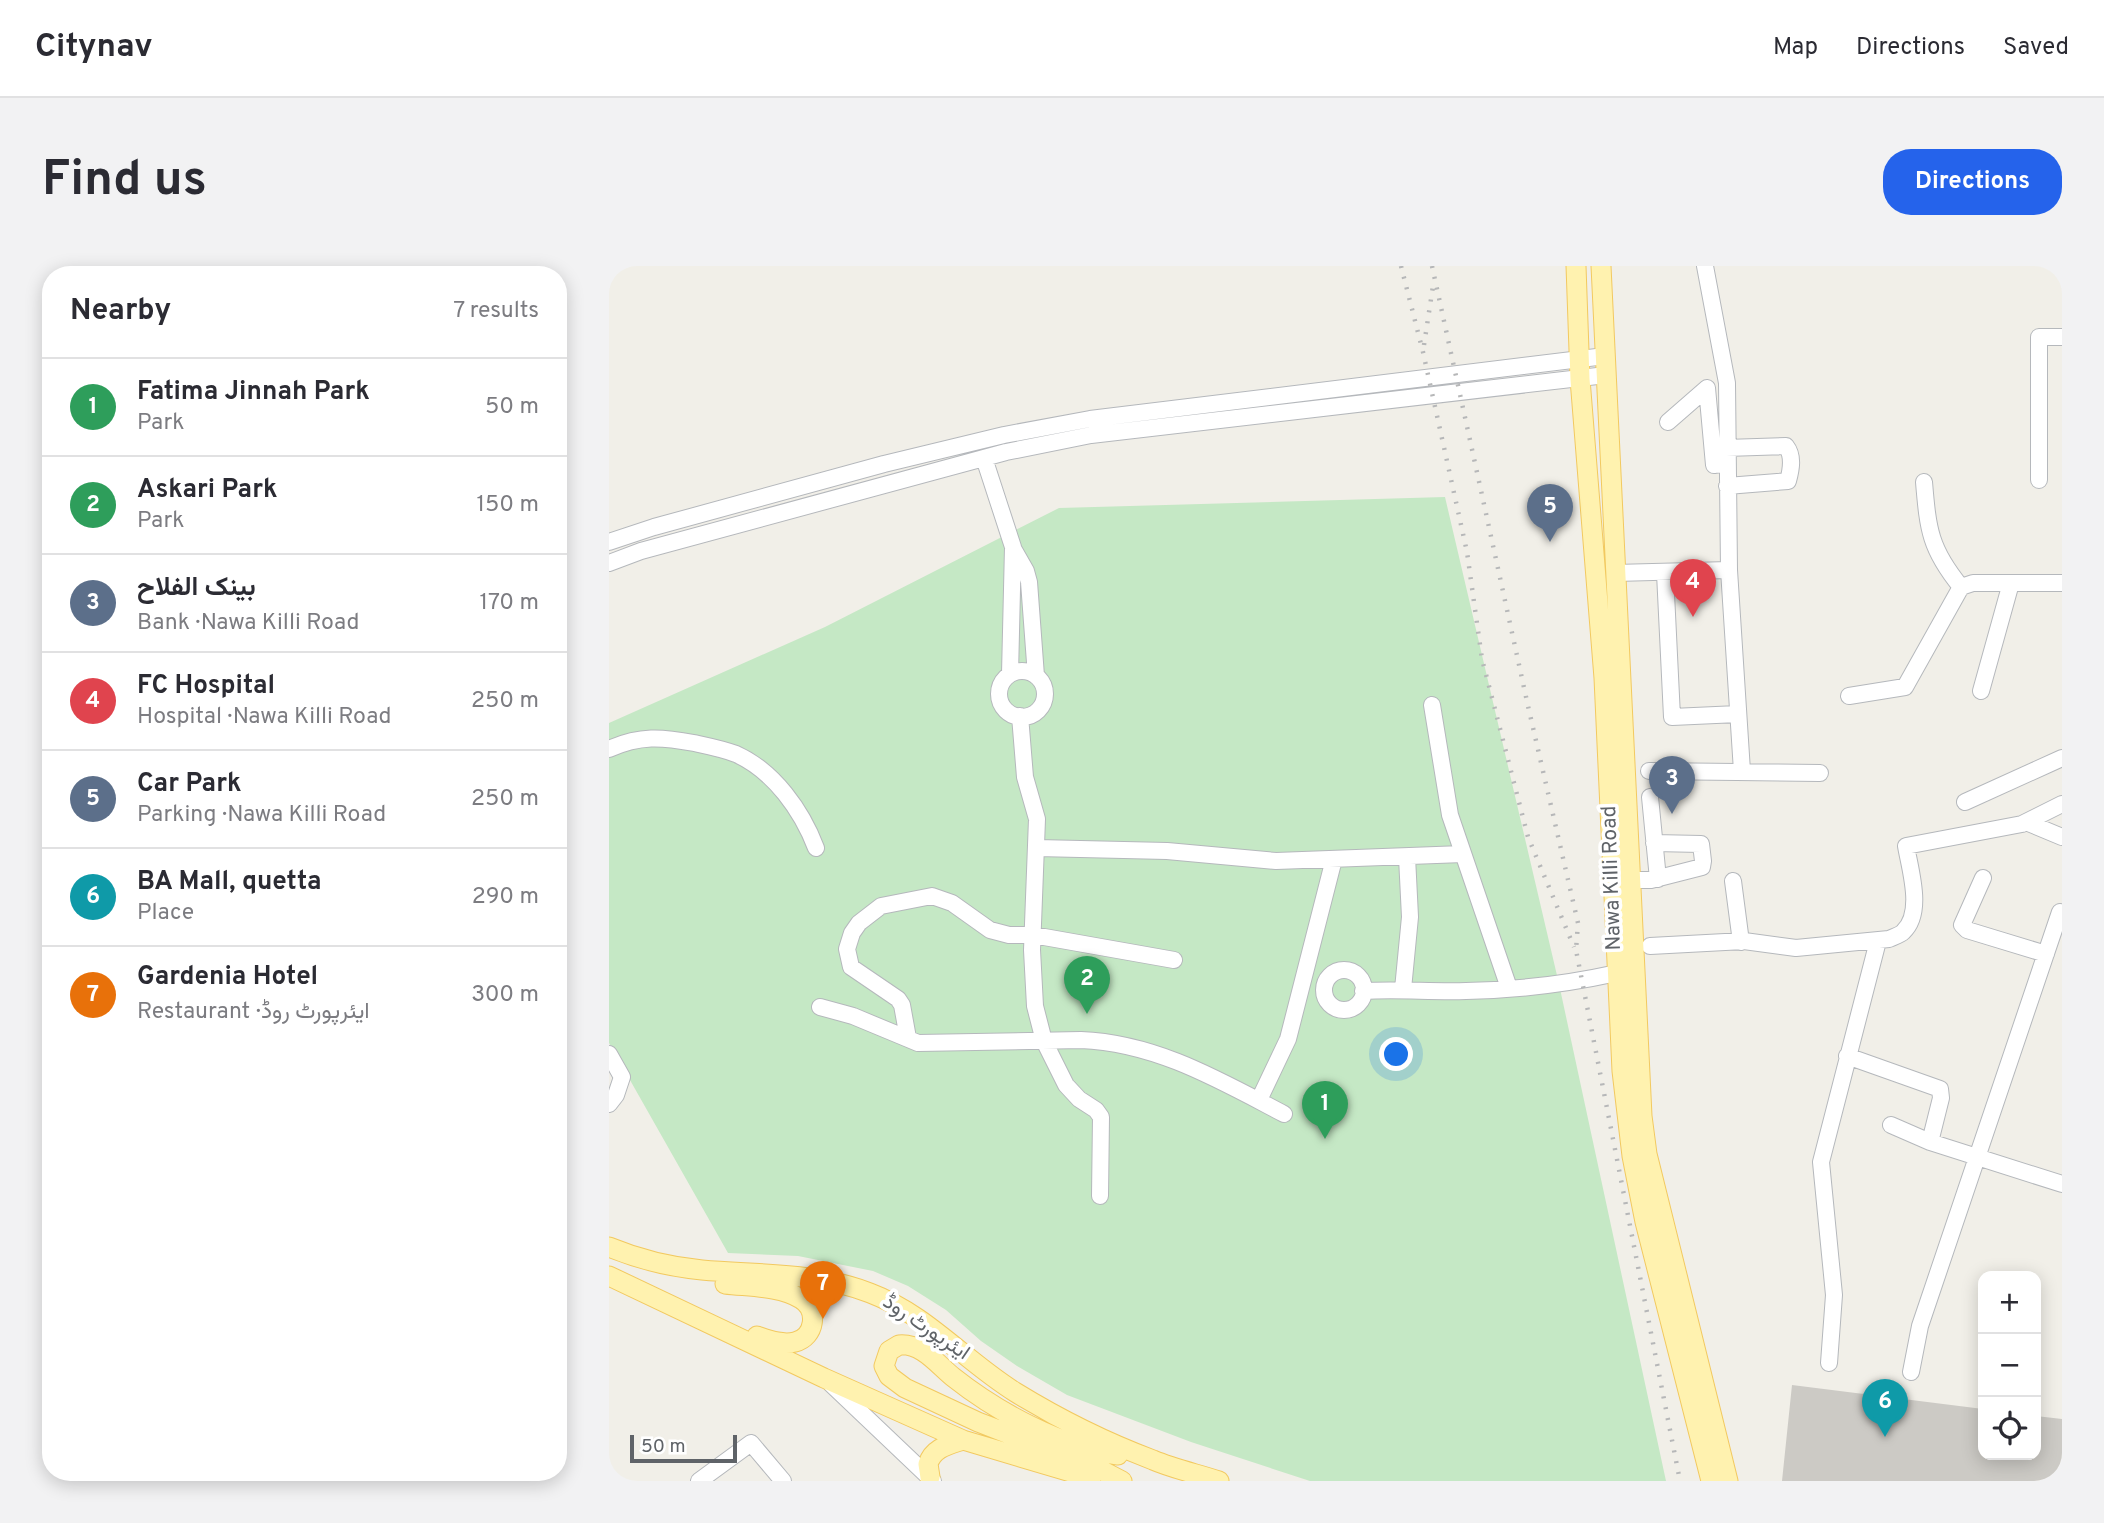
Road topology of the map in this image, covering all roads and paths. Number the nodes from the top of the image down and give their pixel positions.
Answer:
1 (1576, 266) edge
2 (1601, 266) edge
3 (1705, 266) edge
4 (2062, 337) edge
5 (1606, 366) junction
6 (1579, 370) junction
7 (1668, 422) dead end
8 (1727, 455) junction
9 (984, 458) junction
10 (2039, 480) dead end
11 (1924, 482) dead end
12 (1727, 486) junction
13 (609, 542) edge
14 (1013, 547) junction
15 (609, 563) edge
16 (1730, 570) junction
17 (1615, 573) junction
18 (1665, 573) junction
19 (2011, 583) junction
20 (2062, 583) edge
21 (1961, 587) junction
22 (1010, 674) junction
23 (1036, 676) junction
24 (1981, 691) dead end
25 (1849, 696) dead end
26 (1432, 705) dead end
27 (1738, 714) junction
28 (1020, 716) junction
29 (609, 749) edge
30 (2062, 758) edge
31 (1649, 771) dead end
32 (1742, 771) junction
33 (1820, 773) dead end
34 (1650, 797) dead end
35 (1965, 802) dead end
36 (2062, 804) edge
37 (2026, 822) junction
38 (2062, 837) edge
39 (1654, 843) junction
40 (816, 848) dead end
41 (1037, 848) junction
42 (1463, 854) junction
43 (1406, 857) junction
44 (1334, 859) junction
45 (1983, 878) dead end
46 (1658, 879) junction
47 (1629, 880) junction
48 (1733, 881) dead end
49 (2060, 912) edge
50 (1033, 935) junction
51 (1878, 941) junction
52 (1741, 942) junction
53 (1650, 946) dead end
54 (2046, 954) junction
55 (1174, 960) dead end
56 (1617, 973) junction
57 (1509, 988) junction
58 (1403, 989) junction
59 (1363, 991) dead end
60 (820, 1007) dead end
61 (908, 1038) junction
62 (1044, 1041) junction
63 (609, 1054) edge
64 (1847, 1056) junction
65 (1259, 1100) junction
66 (609, 1104) edge
67 (1285, 1114) dead end
68 (1891, 1125) dead end
69 (1930, 1142) junction
70 (1978, 1157) junction
71 (2062, 1184) edge
72 (1101, 1196) dead end
73 (609, 1247) edge
74 (673, 1265) junction
75 (609, 1276) edge
76 (716, 1326) junction
77 (1829, 1363) dead end
78 (1911, 1372) dead end
79 (824, 1378) junction
80 (963, 1440) junction
81 (1155, 1461) junction
82 (932, 1479) edge
83 (699, 1481) edge
84 (783, 1481) edge
85 (1102, 1481) edge
86 (1122, 1481) edge
87 (1219, 1481) edge
88 (1711, 1481) edge
89 (1728, 1481) edge

1 - 6 main road, Nawa Killi Road
2 - 5 main road, Nawa Killi Road
3 - 8 street
4 - 10 street
5 - 6 street
5 - 17 main road, Nawa Killi Road
6 - 9 street
6 - 13 street
6 - 56 main road, Nawa Killi Road
7 - 8 street
8 - 12 street
8 - 12 street
9 - 14 street
9 - 15 street
11 - 21 street
12 - 16 street
14 - 22 street
14 - 23 street
16 - 18 street
16 - 27 street
17 - 18 street
17 - 47 main road, Nawa Killi Road
18 - 27 street
19 - 20 street
19 - 21 street
19 - 24 street
21 - 25 street
22 - 23 street
22 - 28 street
23 - 28 street
26 - 42 street
27 - 32 street
28 - 41 street
29 - 40 street
30 - 35 street
31 - 32 street
32 - 33 street
34 - 39 street
36 - 37 street
37 - 38 street
37 - 51 street
39 - 46 street
39 - 46 street
41 - 44 street
41 - 50 street
42 - 43 street
42 - 57 street
43 - 44 street
43 - 58 street
44 - 65 street
45 - 54 street
46 - 47 street
47 - 89 main road, Nawa Killi Road
48 - 52 street
49 - 54 street
50 - 55 street
50 - 61 street
50 - 62 street
51 - 52 street
51 - 64 street
52 - 53 street
54 - 70 street
56 - 57 street
56 - 88 main road, Nawa Killi Road
57 - 58 street
58 - 59 street
60 - 61 street
61 - 62 street
62 - 65 street
62 - 72 street
63 - 66 street
64 - 69 street
64 - 77 street
65 - 67 street
68 - 69 street
69 - 70 street
70 - 71 street
70 - 78 street
73 - 74 main road, ایئرپورٹ روڈ
74 - 76 main road
74 - 81 main road, ایئرپورٹ روڈ
75 - 76 main road
76 - 79 main road
79 - 80 main road
79 - 82 street
80 - 82 main road
80 - 85 main road
81 - 86 main road
81 - 87 main road, ایئرپورٹ روڈ
83 - 84 street

